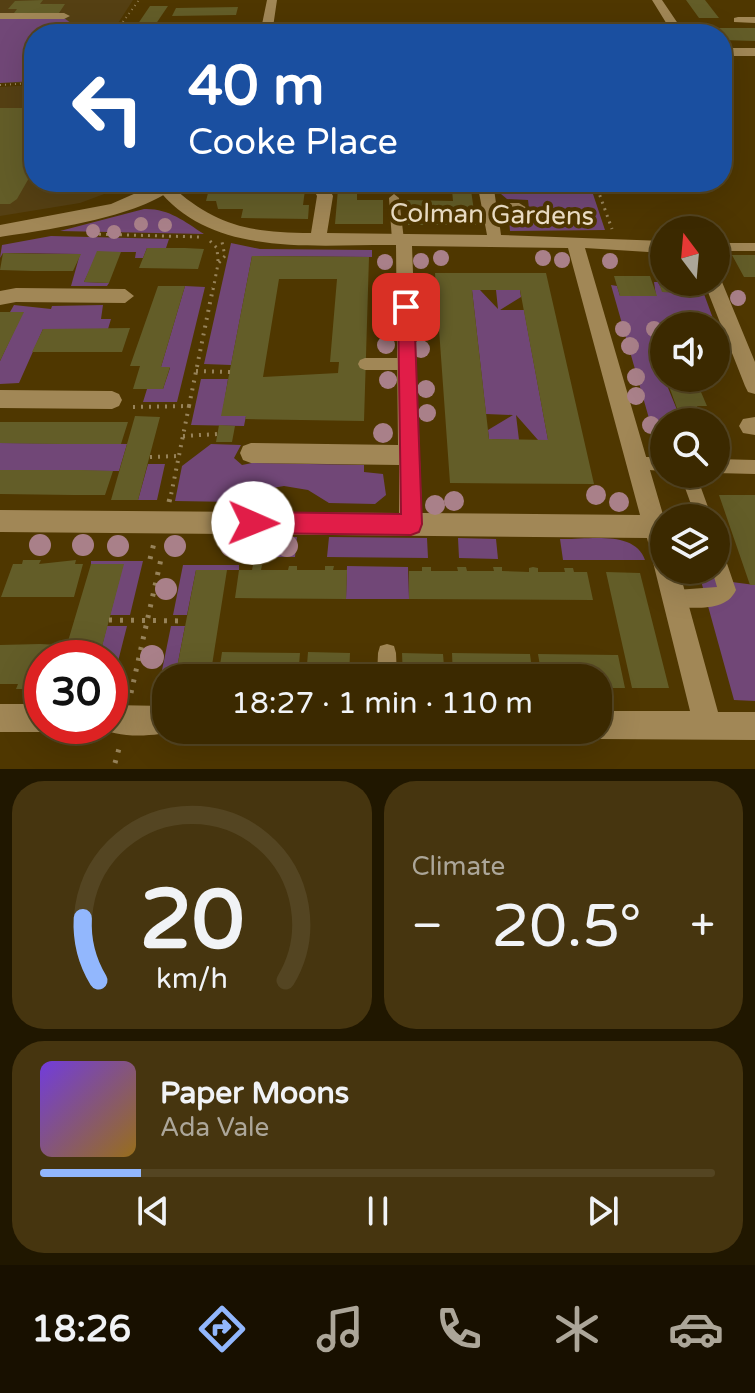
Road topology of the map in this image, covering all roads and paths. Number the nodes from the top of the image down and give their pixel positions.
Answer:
1 (139, 0) edge
2 (272, 0) edge
3 (657, 0) edge
4 (0, 16) edge
5 (64, 16) dead end
6 (738, 20) dead end
7 (755, 20) edge
8 (121, 24) edge
9 (268, 24) edge
10 (673, 24) edge
11 (732, 52) edge
12 (755, 52) edge
13 (24, 84) edge
14 (0, 85) edge
15 (145, 192) edge
16 (172, 192) edge
17 (323, 192) edge
18 (487, 192) edge
19 (599, 192) edge
20 (394, 198) dead end
21 (489, 208) junction
22 (519, 208) dead end
23 (493, 230) dead end
24 (0, 231) edge
25 (224, 233) junction
26 (85, 234) dead end
27 (614, 234) dead end
28 (205, 238) junction
29 (318, 240) junction
30 (401, 241) junction
31 (575, 242) junction
32 (650, 246) edge
33 (730, 247) edge
34 (755, 247) edge
35 (218, 264) junction
36 (125, 296) dead end
37 (719, 296) edge
38 (0, 298) edge
39 (365, 364) dead end
40 (408, 364) junction
41 (196, 371) junction
42 (230, 372) dead end
43 (755, 386) edge
44 (0, 399) edge
45 (116, 403) joint
46 (189, 406) junction
47 (218, 434) dead end
48 (183, 436) junction
49 (251, 453) dead end
50 (409, 455) junction
51 (178, 456) junction
52 (150, 457) dead end
53 (638, 464) junction
54 (650, 464) edge
55 (730, 466) edge
56 (755, 467) edge
57 (650, 511) edge
58 (0, 521) edge
59 (158, 522) junction
60 (411, 524) junction
61 (650, 527) edge
62 (150, 559) dead end
63 (161, 559) dead end
64 (671, 584) edge
65 (725, 584) edge
66 (676, 599) junction
67 (109, 620) dead end
68 (147, 620) junction
69 (186, 621) dead end
70 (387, 653) dead end
71 (387, 664) edge
72 (128, 685) edge
73 (0, 718) edge
74 (24, 718) edge
75 (128, 719) edge
76 (152, 720) edge
77 (612, 725) edge
78 (707, 725) junction
79 (755, 726) edge
80 (116, 744) edge
81 (115, 763) dead end

1 - 8 path
2 - 9 street
3 - 10 street
4 - 5 street
6 - 7 street
11 - 12 street
13 - 14 path
15 - 24 street
16 - 25 street, Colman Gardens
17 - 29 street
18 - 21 street
19 - 27 path
20 - 30 lane
21 - 22 street
21 - 23 street
25 - 28 path
25 - 29 street, Colman Gardens
25 - 35 path
26 - 28 path
28 - 35 path
29 - 30 street, Colman Gardens
30 - 31 street, Colman Gardens
30 - 40 street
31 - 32 street, Colman Gardens
31 - 53 street
33 - 34 lane
35 - 41 path
36 - 38 street
37 - 43 street
39 - 40 lane
40 - 50 street
41 - 42 path
41 - 46 path
44 - 45 street
45 - 46 path
46 - 48 path
47 - 48 path
48 - 51 path
49 - 50 street
50 - 60 street
51 - 52 path
51 - 59 path
53 - 54 lane
53 - 57 street
55 - 56 lane
58 - 59 street
59 - 60 street
59 - 62 path
60 - 61 street
63 - 68 path
64 - 66 street
65 - 66 lane
66 - 78 street
67 - 68 path
68 - 69 path
68 - 72 path
70 - 71 lane
73 - 74 street
75 - 76 street
77 - 78 street
78 - 79 street
80 - 81 path

